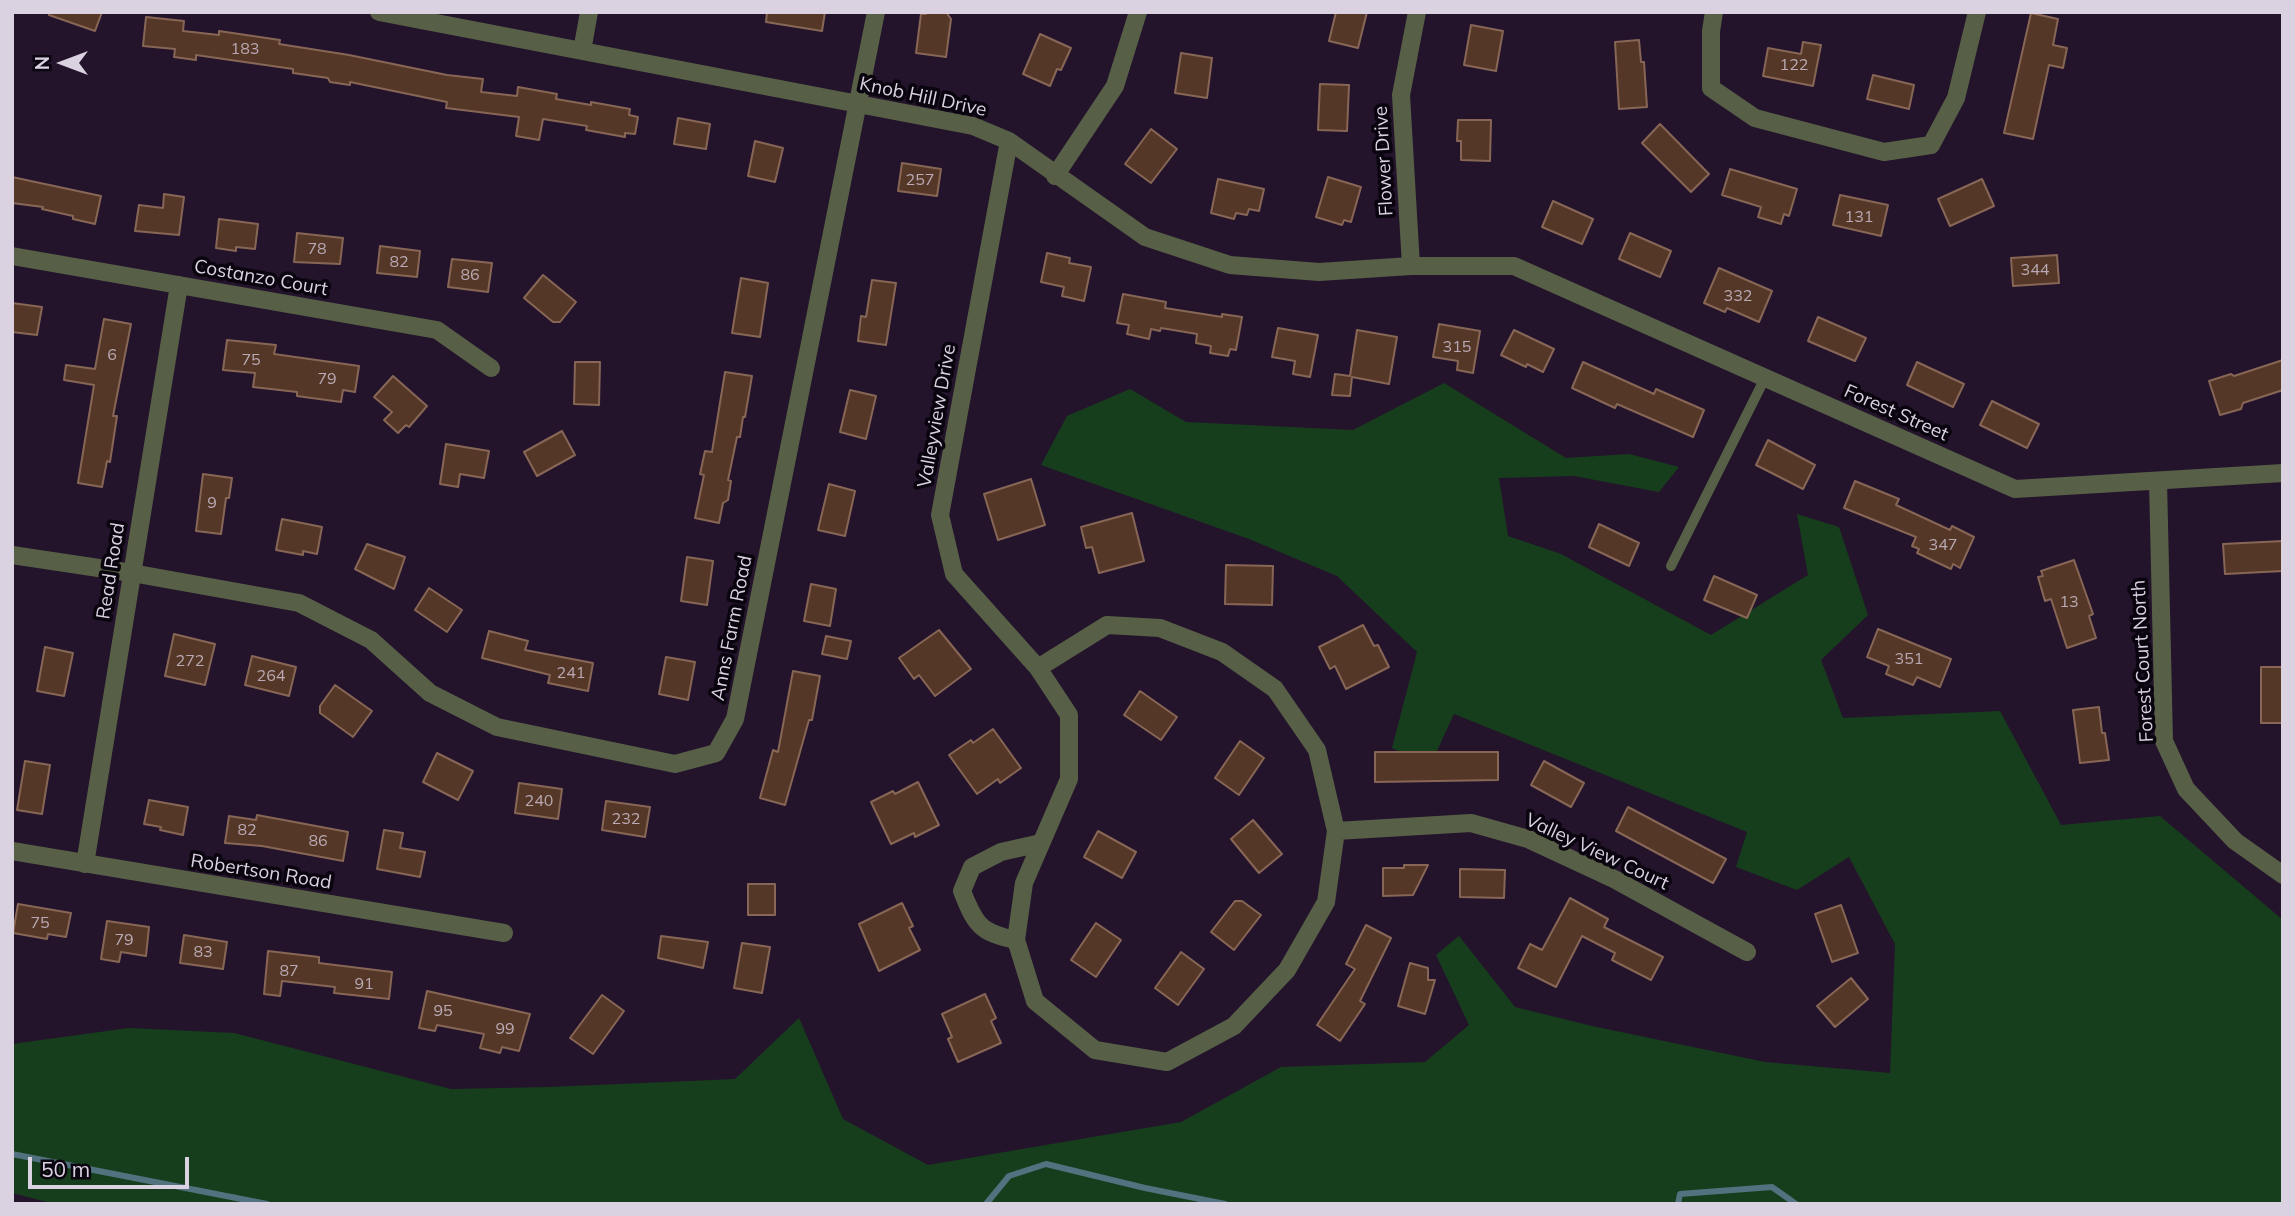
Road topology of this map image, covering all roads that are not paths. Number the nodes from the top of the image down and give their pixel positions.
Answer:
1 (379, 12) edge
2 (589, 12) edge
3 (876, 12) edge
4 (1138, 12) edge
5 (1417, 12) edge
6 (1714, 12) edge
7 (1977, 12) edge
8 (582, 51) junction
9 (858, 104) junction
10 (1009, 141) junction
11 (1055, 176) junction
12 (12, 256) edge
13 (1411, 266) junction
14 (1514, 266) joint
15 (179, 285) junction
16 (491, 368) dead end
17 (1765, 378) junction
18 (2283, 473) edge
19 (2158, 481) junction
20 (12, 555) edge
21 (1671, 566) dead end
22 (132, 573) junction
23 (1038, 667) junction
24 (1336, 831) junction
25 (1041, 843) junction
26 (12, 851) edge
27 (85, 864) junction
28 (2283, 875) edge
29 (504, 933) dead end
30 (1016, 940) junction
31 (1747, 952) dead end

1 - 8 street, Knob Hill Drive
2 - 8 street
3 - 9 street, Anns Farm Road
4 - 11 street
5 - 13 street, Flower Drive
6 - 7 street
8 - 9 street, Knob Hill Drive
9 - 10 street, Knob Hill Drive
9 - 22 street, Anns Farm Road
10 - 11 street, Knob Hill Drive
10 - 23 street, Valleyview Drive
11 - 13 street, Knob Hill Drive
12 - 15 street, Costanzo Court
13 - 14 street, Knob Hill Drive
14 - 17 street, Forest Street
15 - 16 street, Costanzo Court
15 - 22 street, Read Road
17 - 19 street, Forest Street
17 - 21 lane
18 - 19 street, Forest Street
19 - 28 street, Forest Court North
20 - 22 street, Anns Farm Road
22 - 27 street, Read Road
23 - 24 street, Valleyview Drive
23 - 25 street, Valleyview Drive
24 - 30 street, Valleyview Drive
24 - 31 street, Valley View Court
25 - 30 street, Valleyview Drive
25 - 30 street
26 - 27 street, Robertson Road
27 - 29 street, Robertson Road

